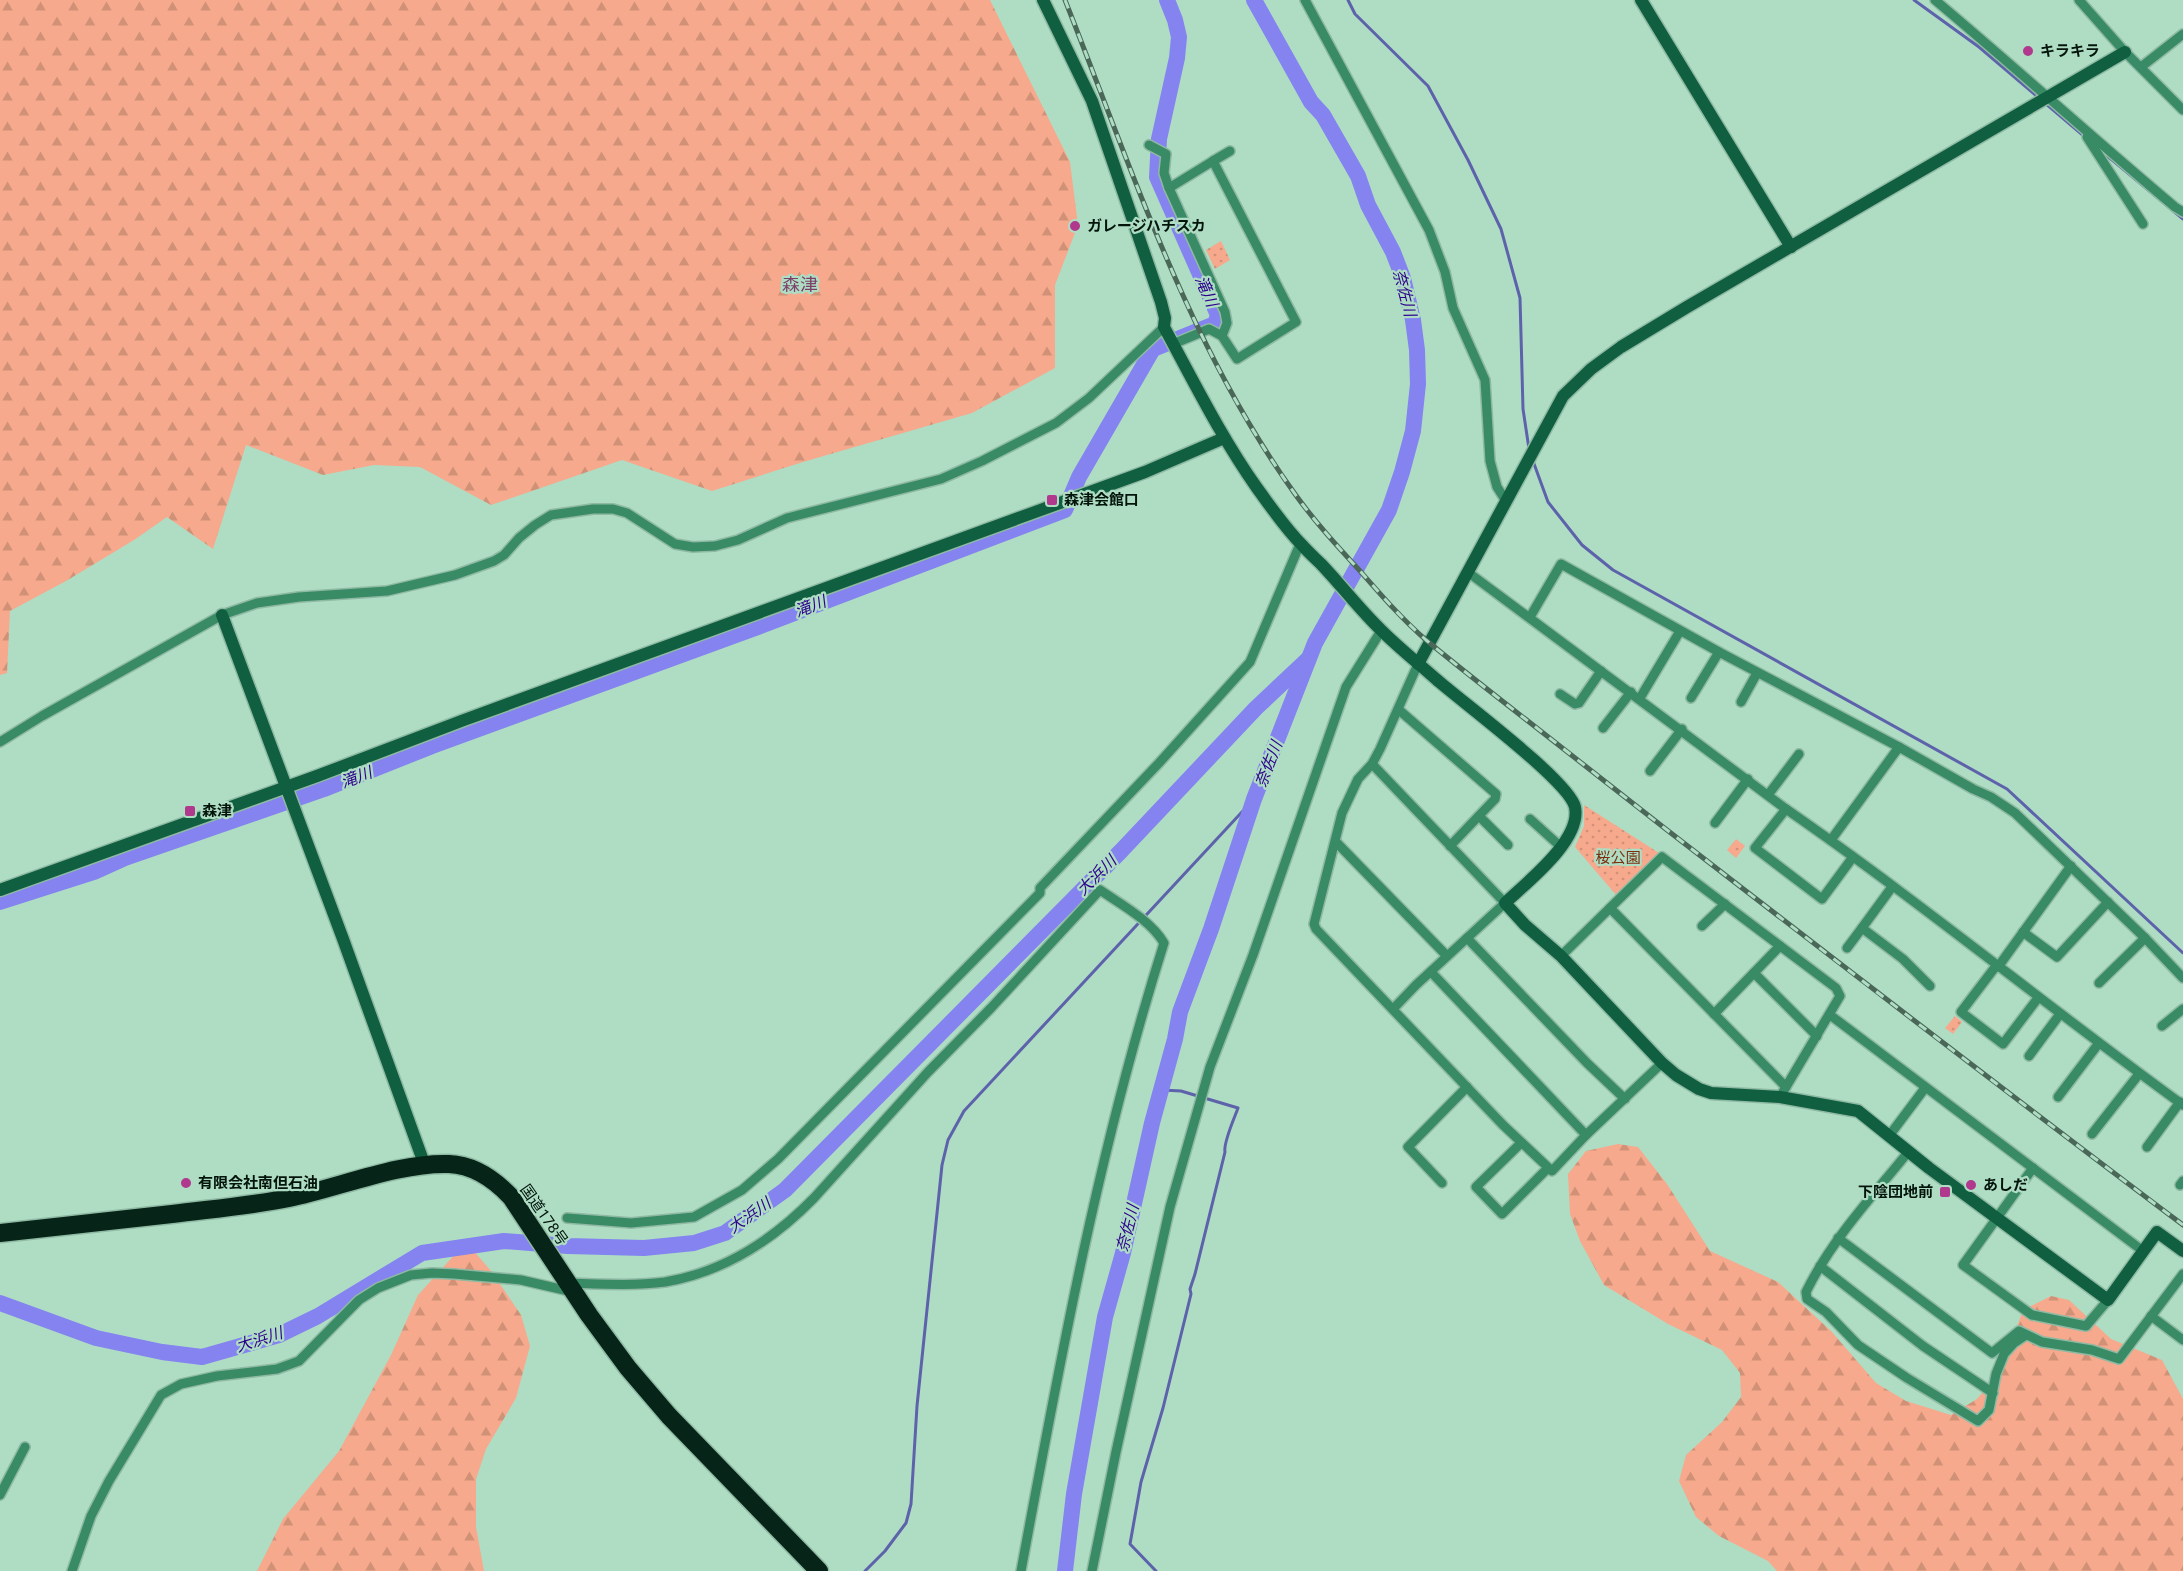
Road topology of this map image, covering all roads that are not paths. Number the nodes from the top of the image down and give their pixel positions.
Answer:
1 (1043, 0) edge
2 (1305, 0) edge
3 (1641, 0) edge
4 (1935, 0) edge
5 (2079, 0) edge
6 (2183, 34) edge
7 (2125, 52) junction
8 (2141, 67) junction
9 (2047, 97) junction
10 (2183, 111) edge
11 (2083, 130) junction
12 (1149, 145) dead end
13 (1230, 151) dead end
14 (1213, 161) junction
15 (1169, 188) junction
16 (2183, 212) edge
17 (2143, 224) dead end
18 (1791, 247) junction
19 (1164, 327) junction
20 (1222, 336) junction
21 (1173, 344) junction
22 (1224, 438) junction
23 (1509, 496) junction
24 (1300, 544) junction
25 (1469, 573) junction
26 (222, 615) junction
27 (1530, 617) junction
28 (1680, 630) junction
29 (1381, 631) junction
30 (1719, 652) junction
31 (1418, 664) junction
32 (1601, 671) junction
33 (1758, 673) junction
34 (1631, 692) junction
35 (1560, 694) dead end
36 (1640, 698) junction
37 (1691, 698) dead end
38 (1741, 702) dead end
39 (1399, 710) junction
40 (1603, 728) dead end
41 (1682, 729) junction
42 (0, 742) edge
43 (1899, 747) junction
44 (1799, 754) dead end
45 (1372, 764) junction
46 (1650, 771) dead end
47 (1748, 779) junction
48 (285, 787) junction
49 (1768, 795) junction
50 (1786, 809) junction
51 (1479, 816) junction
52 (1530, 819) dead end
53 (1714, 823) dead end
54 (1831, 840) junction
55 (1336, 842) junction
56 (1508, 845) dead end
57 (1450, 846) junction
58 (1561, 847) junction
59 (1853, 857) junction
60 (2071, 866) junction
61 (1892, 887) junction
62 (0, 890) edge
63 (2108, 902) junction
64 (1505, 903) junction
65 (1725, 904) junction
66 (1610, 908) junction
67 (1702, 926) dead end
68 (1862, 928) junction
69 (2023, 932) junction
70 (1467, 938) junction
71 (2145, 938) junction
72 (1780, 946) junction
73 (1848, 948) dead end
74 (1446, 956) junction
75 (1561, 956) junction
76 (1997, 966) junction
77 (1431, 972) junction
78 (1754, 973) junction
79 (2183, 978) edge
80 (2099, 983) dead end
81 (1930, 986) dead end
82 (2038, 998) junction
83 (1393, 1009) junction
84 (2183, 1009) edge
85 (1714, 1014) junction
86 (2060, 1014) junction
87 (1830, 1015) junction
88 (2162, 1026) dead end
89 (1817, 1036) junction
90 (2099, 1043) junction
91 (2029, 1056) dead end
92 (1662, 1063) junction
93 (2139, 1074) junction
94 (1467, 1087) junction
95 (1925, 1088) junction
96 (1783, 1092) junction
97 (2058, 1097) dead end
98 (1625, 1100) junction
99 (2182, 1103) edge
100 (2092, 1134) dead end
101 (1586, 1135) junction
102 (1889, 1136) junction
103 (1521, 1143) junction
104 (2147, 1147) dead end
105 (1909, 1151) junction
106 (425, 1166) junction
107 (1548, 1168) junction
108 (2032, 1168) junction
109 (1442, 1183) dead end
110 (567, 1218) dead end
111 (1996, 1218) junction
112 (0, 1233) edge
113 (1838, 1238) junction
114 (2143, 1251) junction
115 (2183, 1251) edge
116 (1820, 1266) junction
117 (2183, 1274) edge
118 (568, 1282) junction
119 (2108, 1300) junction
120 (2151, 1316) junction
121 (2026, 1335) junction
122 (2183, 1340) edge
123 (1993, 1393) junction
124 (25, 1447) dead end
125 (0, 1495) edge
126 (72, 1571) edge
127 (819, 1571) edge
128 (1021, 1571) edge
129 (1092, 1571) edge

1 - 19 street
2 - 23 street
3 - 18 street
4 - 9 street
5 - 7 street
6 - 8 street
7 - 8 street
7 - 9 street
8 - 10 street
9 - 11 street
9 - 18 street
11 - 16 street
11 - 17 street
12 - 15 street
13 - 14 street
14 - 15 street
14 - 20 street
15 - 20 street
18 - 23 street
19 - 21 street
19 - 26 street
20 - 21 street
21 - 22 street
22 - 24 street
22 - 48 street
23 - 25 street
24 - 29 street
24 - 110 street
25 - 27 street
25 - 31 street
26 - 42 street
26 - 48 street
27 - 28 street
27 - 32 street
28 - 30 street
28 - 36 street
29 - 31 street
29 - 129 street
30 - 33 street
30 - 37 street
31 - 39 street
31 - 58 street
32 - 34 street
32 - 35 street
33 - 38 street
33 - 43 street
34 - 36 street
34 - 40 street
36 - 41 street
39 - 45 street
39 - 51 street
41 - 46 street
41 - 47 street
43 - 54 street
43 - 60 street
44 - 49 street
45 - 55 street
45 - 57 street
47 - 49 street
47 - 53 street
48 - 62 street
48 - 106 street
49 - 50 street
50 - 54 street
50 - 59 street
51 - 56 street
51 - 57 street
52 - 58 street
54 - 59 street
55 - 74 street
55 - 83 street
57 - 64 street
58 - 64 street
59 - 61 street
60 - 63 street
60 - 69 street
61 - 68 street
61 - 76 street
63 - 69 street
63 - 71 street
64 - 70 street
64 - 75 street
65 - 66 street
65 - 67 street
65 - 72 street
66 - 75 street
66 - 85 street
68 - 73 street
68 - 81 street
69 - 76 street
70 - 74 street
70 - 98 street
71 - 79 street
71 - 80 street
72 - 78 street
72 - 87 street
74 - 77 street
75 - 92 street
76 - 82 street
76 - 82 street
77 - 83 street
77 - 101 street
78 - 85 street
78 - 89 street
82 - 86 street
83 - 94 street
84 - 88 street
85 - 96 street
86 - 90 street
86 - 91 street
87 - 89 street
87 - 95 street
89 - 96 street
90 - 93 street
90 - 97 street
92 - 96 street
92 - 98 street
93 - 99 street
93 - 100 street
94 - 103 street
94 - 109 street
95 - 102 street
95 - 108 street
96 - 102 street
98 - 101 street
99 - 104 street
101 - 107 street
102 - 105 street
103 - 107 street
103 - 107 street
105 - 111 street
105 - 113 street
106 - 112 highway, 国道178号
106 - 118 highway, 国道178号
108 - 111 street
108 - 114 street
111 - 119 street
111 - 119 street
113 - 116 street
113 - 121 street
114 - 115 street
114 - 119 street
116 - 123 street
116 - 123 street
117 - 120 street
118 - 126 street
118 - 127 highway, 国道178号
118 - 128 street
120 - 121 street
120 - 122 street
121 - 123 street
124 - 125 street

